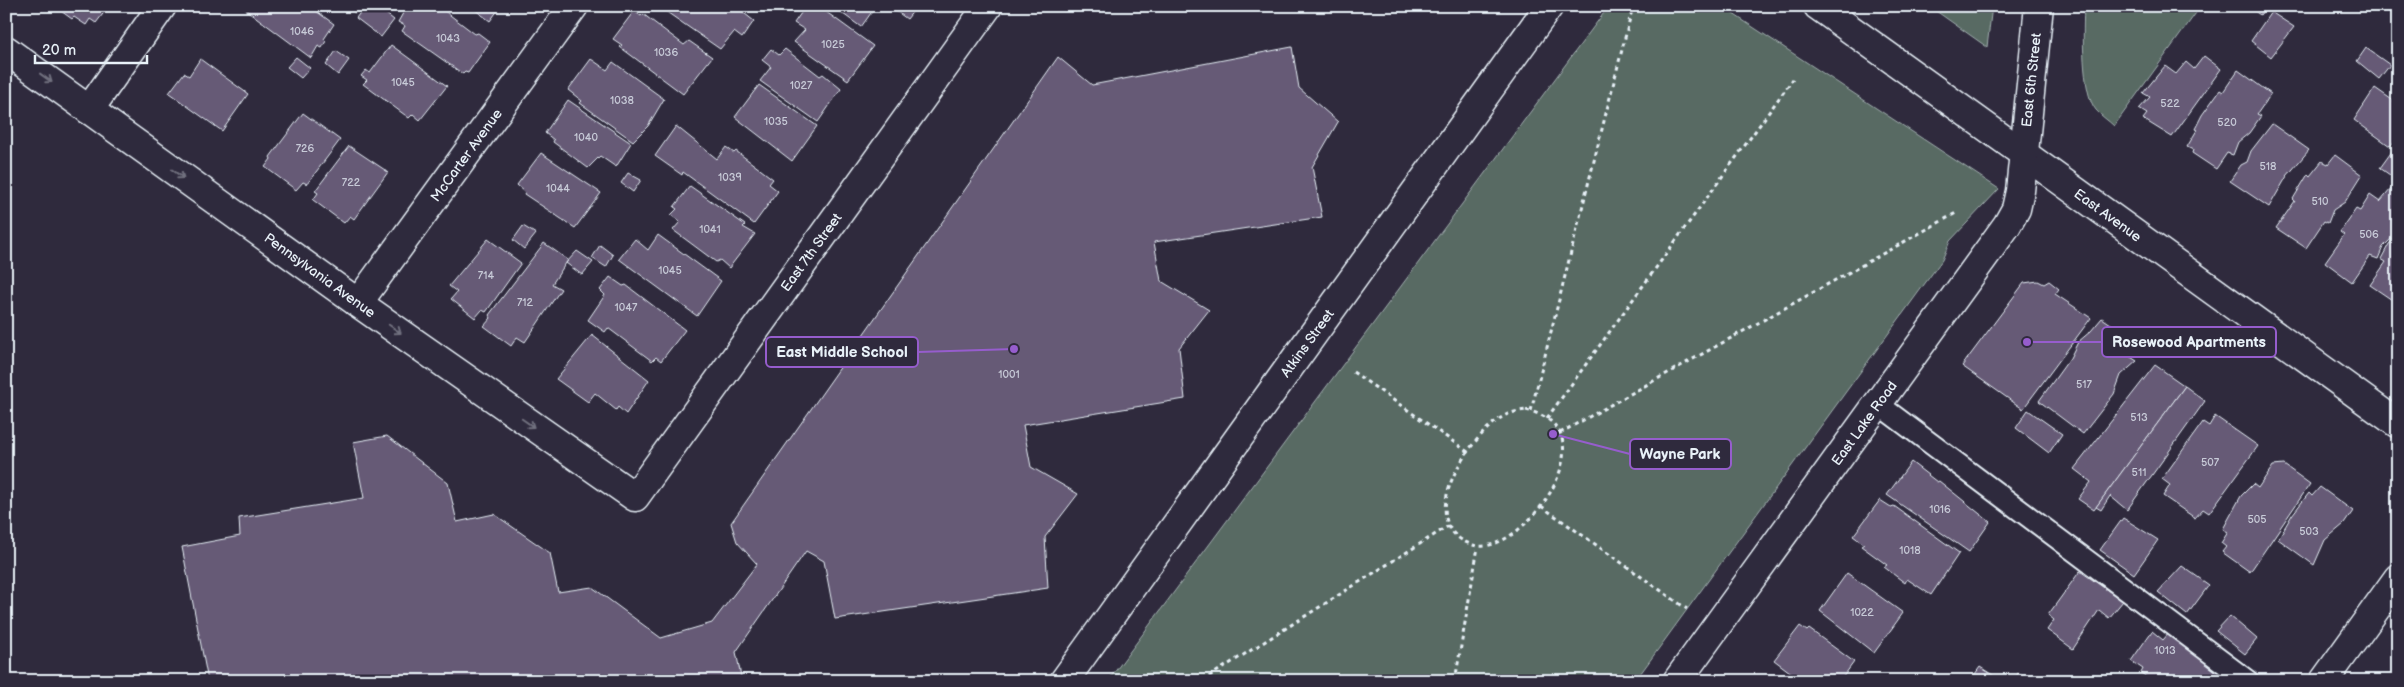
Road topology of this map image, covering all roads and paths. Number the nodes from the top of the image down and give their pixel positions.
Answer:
1 (162, 6) edge
2 (574, 6) edge
3 (988, 6) edge
4 (1550, 6) edge
5 (1633, 6) edge
6 (1818, 6) edge
7 (2039, 6) edge
8 (6, 50) edge
9 (1793, 79) dead end
10 (89, 110) junction
11 (2024, 154) junction
12 (1956, 213) dead end
13 (358, 303) junction
14 (1353, 372) dead end
15 (1878, 404) junction
16 (1531, 412) junction
17 (1547, 418) junction
18 (2398, 424) edge
19 (1560, 433) junction
20 (1468, 452) junction
21 (635, 497) joint
22 (1541, 506) junction
23 (1450, 525) junction
24 (1478, 546) junction
25 (2398, 578) edge
26 (1687, 609) dead end
27 (1064, 681) edge
28 (1202, 681) edge
29 (1455, 681) edge
30 (1677, 681) edge
31 (2248, 681) edge
32 (2324, 681) edge

1 - 10 street
2 - 13 street, McCarter Avenue
3 - 21 street, East 7th Street
4 - 27 street, Atkins Street
5 - 16 path
6 - 11 street, East Avenue
7 - 11 street, East 6th Street
8 -> 10 street, Pennsylvania Avenue
9 - 17 path
10 -> 13 street, Pennsylvania Avenue
11 - 15 street, East Lake Road
11 - 18 street, East Avenue
12 - 19 path
13 -> 21 street, Pennsylvania Avenue
14 - 20 path
15 - 30 street, East Lake Road
15 - 31 lane
16 - 17 path
16 - 20 path
17 - 19 path
19 - 22 path
20 - 23 path
22 - 24 path
22 - 26 path
23 - 24 path
23 - 28 path
24 - 29 path
25 - 32 street

